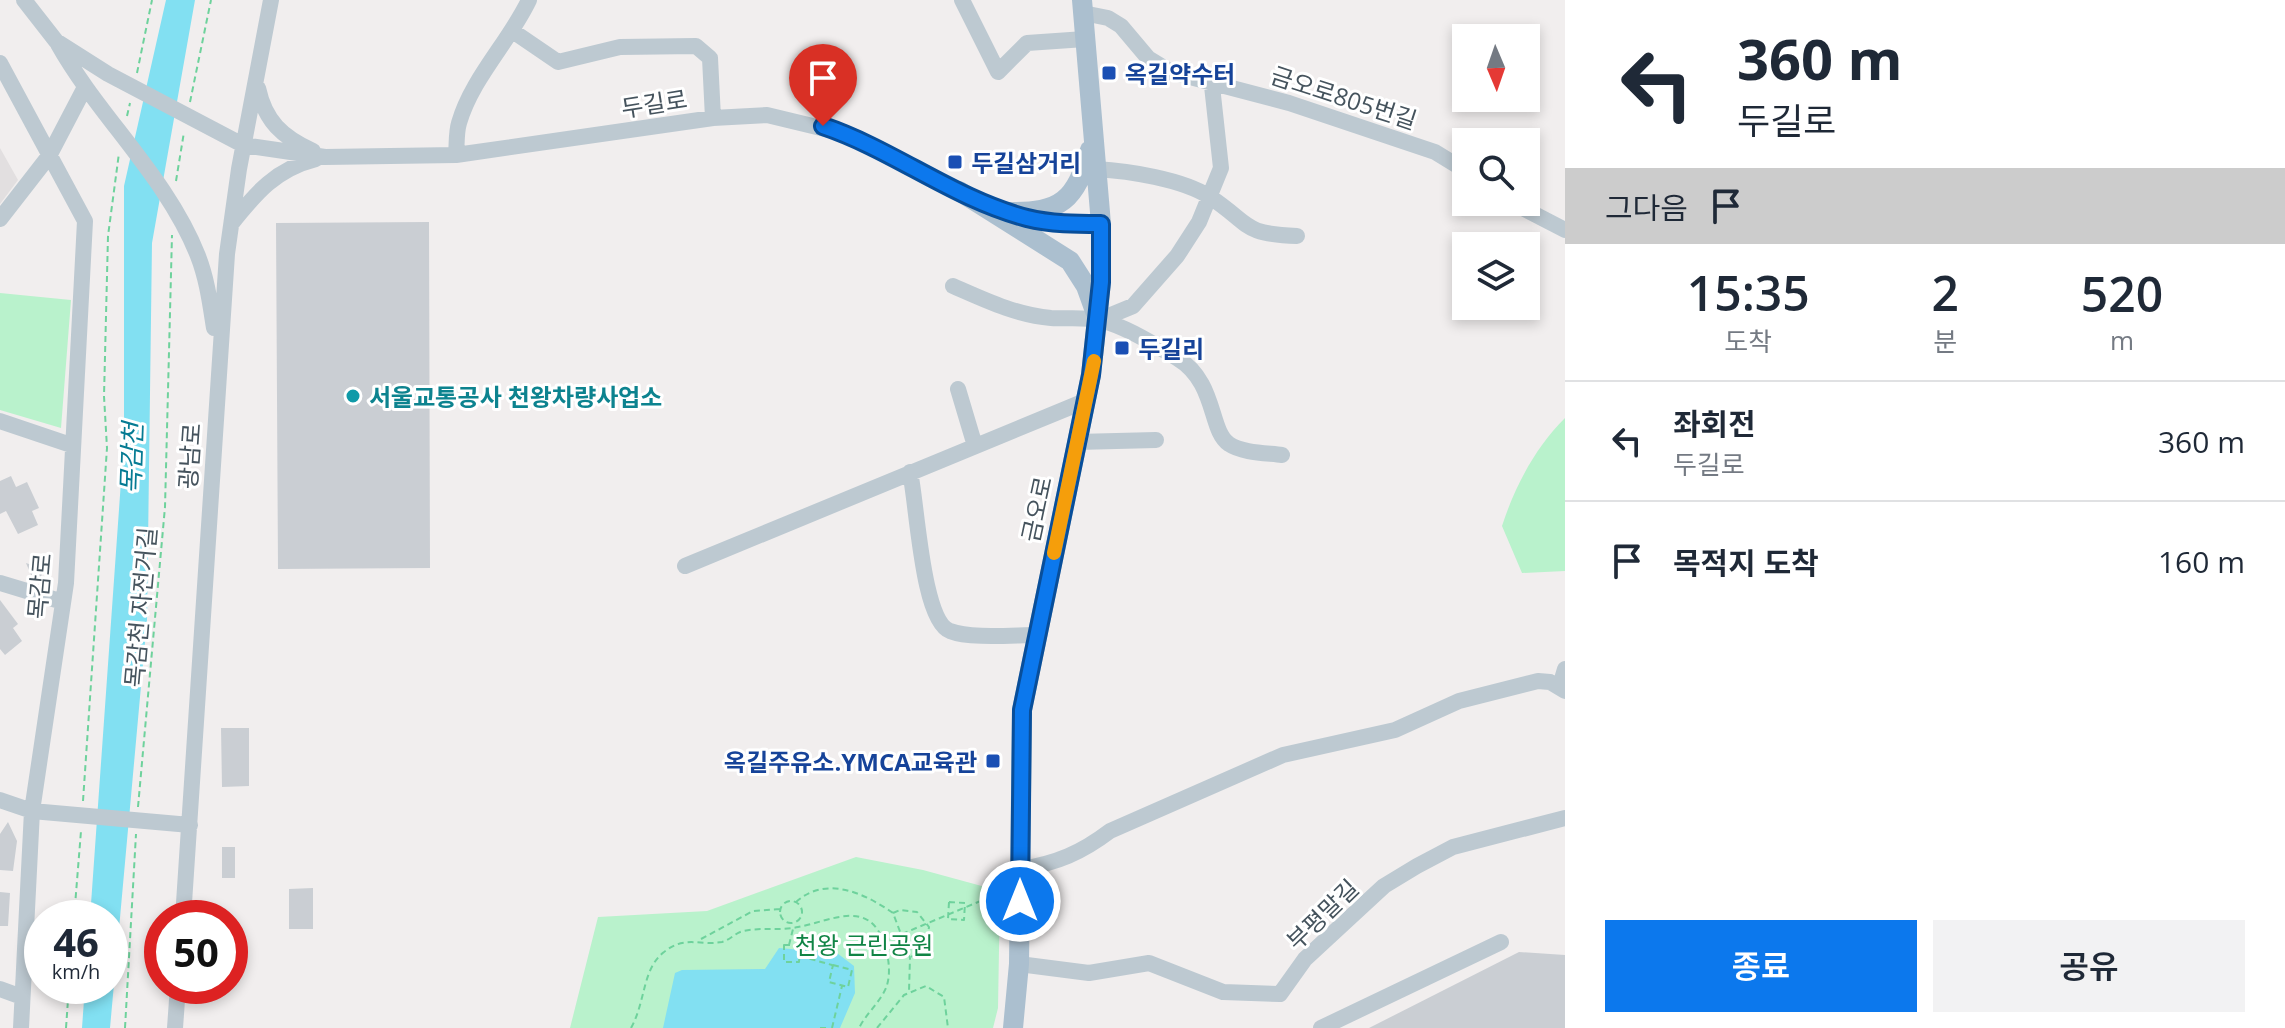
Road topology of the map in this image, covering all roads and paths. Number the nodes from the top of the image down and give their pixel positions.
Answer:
1 (24, 0) edge
2 (152, 0) edge
3 (211, 0) edge
4 (271, 0) edge
5 (529, 0) edge
6 (962, 0) edge
7 (1082, 6) edge
8 (514, 32) junction
9 (1085, 39) junction
10 (56, 41) junction
11 (0, 63) edge
12 (136, 78) dead end
13 (256, 80) junction
14 (1212, 86) junction
15 (84, 89) junction
16 (132, 93) dead end
17 (189, 105) dead end
18 (713, 118) junction
19 (118, 122) junction
20 (193, 122) junction
21 (1094, 138) junction
22 (243, 145) junction
23 (119, 154) dead end
24 (456, 155) junction
25 (49, 156) junction
26 (325, 157) junction
27 (1452, 162) edge
28 (1096, 169) junction
29 (176, 182) dead end
30 (959, 191) junction
31 (1209, 196) junction
32 (1008, 212) junction
33 (1538, 216) edge
34 (0, 219) edge
35 (172, 224) dead end
36 (1101, 224) junction
37 (230, 225) junction
38 (1565, 230) edge
39 (1297, 236) dead end
40 (953, 286) dead end
41 (1099, 320) junction
42 (220, 361) junction
43 (958, 389) dead end
44 (1085, 401) junction
45 (0, 421) edge
46 (1156, 440) dead end
47 (1077, 442) junction
48 (71, 445) junction
49 (975, 446) junction
50 (1282, 455) dead end
51 (910, 472) junction
52 (685, 566) dead end
53 (0, 583) edge
54 (63, 602) junction
55 (1037, 635) junction
56 (1565, 669) edge
57 (1562, 689) edge
58 (0, 800) edge
59 (83, 802) dead end
60 (32, 811) junction
61 (138, 811) dead end
62 (82, 817) dead end
63 (1565, 818) edge
64 (137, 825) dead end
65 (190, 825) junction
66 (1021, 869) junction
67 (997, 894) dead end
68 (75, 900) edge
69 (184, 900) edge
70 (796, 902) junction
71 (964, 907) junction
72 (780, 909) junction
73 (893, 913) junction
74 (948, 914) junction
75 (928, 923) junction
76 (793, 926) junction
77 (901, 935) junction
78 (699, 940) junction
79 (1501, 942) dead end
80 (789, 945) junction
81 (800, 956) junction
82 (910, 958) junction
83 (1019, 964) junction
84 (833, 965) junction
85 (842, 985) junction
86 (0, 989) edge
87 (909, 991) junction
88 (22, 997) junction
89 (68, 1004) edge
90 (177, 1004) edge
91 (21, 1028) edge
92 (66, 1028) edge
93 (125, 1028) edge
94 (175, 1028) edge
95 (631, 1028) edge
96 (820, 1028) edge
97 (830, 1028) edge
98 (859, 1028) edge
99 (877, 1028) edge
100 (948, 1028) edge
101 (1013, 1028) edge
102 (1321, 1028) edge

1 - 10 street
2 - 12 path
3 - 17 path
4 - 13 street, 광남로
5 - 8 street
6 - 9 street
7 - 9 main road, 금오로
7 - 14 street, 금오로805번길
8 - 18 street
8 - 24 street
9 - 21 main road, 금오로
10 - 15 street
10 - 20 street, 두길로
11 - 25 street, 목감로
13 - 22 street, 광남로
13 - 26 street
14 - 27 street, 금오로805번길
14 - 31 street
15 - 19 street
15 - 25 street
16 - 19 path
18 - 24 street, 두길로
18 - 30 street, 두길로
19 - 42 street
20 - 22 street, 두길로
20 - 29 path
21 - 28 main road, 금오로
21 - 32 main road
22 - 26 street, 두길로
22 - 37 street, 광남로
23 - 59 path, 목감천 자전거길
24 - 26 street, 두길로
25 - 34 street
25 - 48 street, 목감로
26 - 37 street
28 - 31 street
28 - 36 main road, 금오로
30 - 32 street, 두길로
30 - 41 main road
31 - 39 street
31 - 41 street
32 - 36 street, 두길로
33 - 38 street
35 - 61 path, 목감천 자전거길
36 - 41 main road, 금오로
37 - 42 street, 광남로
40 - 41 street
41 - 44 main road, 금오로
41 - 50 street
42 - 65 street, 광남로
43 - 49 street
44 - 47 main road, 금오로
44 - 49 street
45 - 48 street
46 - 47 street
47 - 55 main road, 금오로
48 - 54 street, 목감로
49 - 51 street
51 - 52 street
51 - 55 street
53 - 54 street
54 - 60 street, 목감로
55 - 66 main road, 금오로
56 - 57 street
57 - 66 street
58 - 60 street
60 - 65 street
60 - 88 street, 목감로
62 - 68 path
63 - 83 street, 부평말길
64 - 93 path
65 - 69 street, 광남로
66 - 83 main road, 금오로
67 - 71 path
70 - 72 path
70 - 73 path
70 - 76 path
71 - 74 path
71 - 74 path
71 - 74 path
72 - 76 path
72 - 78 path
73 - 75 path
73 - 77 path
74 - 75 path
75 - 77 path
75 - 82 path
76 - 78 path
76 - 80 path
76 - 98 path
77 - 82 path
78 - 95 path
79 - 102 street
80 - 81 path
80 - 81 path
81 - 84 path
82 - 87 path
83 - 101 main road, 금오로
84 - 85 path
84 - 85 path
85 - 97 path
86 - 88 street
87 - 99 path
87 - 100 path
88 - 91 street, 목감로
89 - 92 path
90 - 94 street
96 - 97 path

